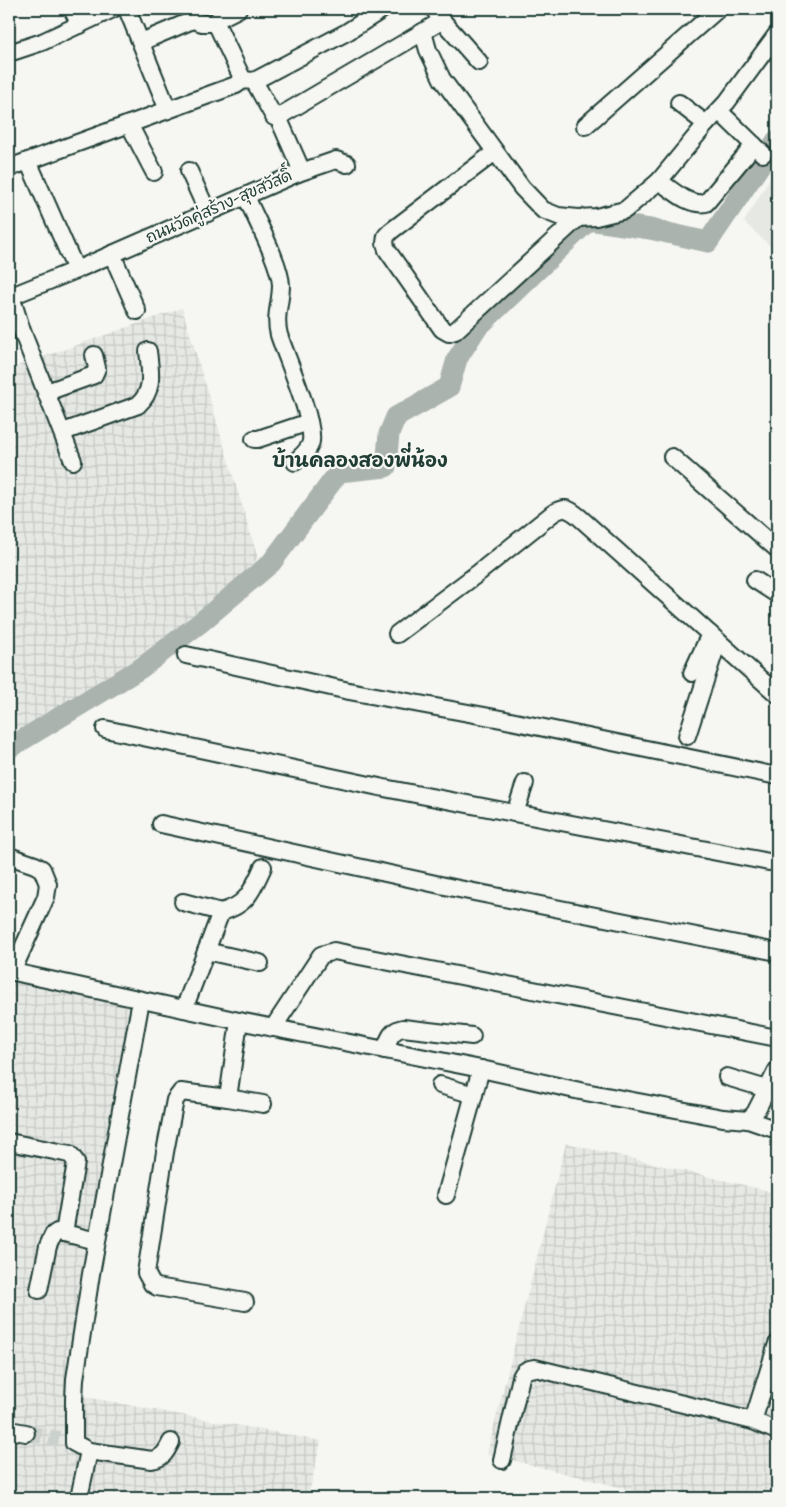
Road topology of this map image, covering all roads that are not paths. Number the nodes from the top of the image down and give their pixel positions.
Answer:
1 (72, 9) edge
2 (113, 9) edge
3 (128, 9) edge
4 (238, 9) edge
5 (383, 9) edge
6 (718, 9) edge
7 (437, 13) edge
8 (191, 14) edge
9 (216, 23) junction
10 (80, 25) junction
11 (423, 32) junction
12 (777, 34) edge
13 (141, 42) junction
14 (9, 53) edge
15 (479, 62) dead end
16 (248, 81) junction
17 (679, 103) dead end
18 (168, 110) junction
19 (719, 111) junction
20 (278, 117) junction
21 (129, 124) junction
22 (706, 124) junction
23 (585, 126) dead end
24 (495, 152) junction
25 (28, 161) junction
26 (347, 164) dead end
27 (9, 168) edge
28 (189, 171) dead end
29 (154, 172) dead end
30 (298, 173) junction
31 (659, 181) junction
32 (246, 196) junction
33 (208, 212) junction
34 (578, 218) junction
35 (112, 254) junction
36 (76, 270) junction
37 (10, 296) edge
38 (137, 311) dead end
39 (148, 351) dead end
40 (94, 355) dead end
41 (47, 392) junction
42 (309, 422) junction
43 (63, 432) junction
44 (254, 439) dead end
45 (672, 457) dead end
46 (73, 461) dead end
47 (295, 462) dead end
48 (777, 550) edge
49 (755, 580) dead end
50 (777, 593) edge
51 (397, 634) dead end
52 (714, 638) junction
53 (186, 655) dead end
54 (692, 673) dead end
55 (777, 694) edge
56 (105, 729) dead end
57 (686, 736) dead end
58 (777, 776) edge
59 (525, 782) dead end
60 (515, 813) junction
61 (161, 824) dead end
62 (9, 856) edge
63 (769, 862) dead end
64 (263, 867) dead end
65 (183, 902) dead end
66 (221, 912) junction
67 (206, 951) junction
68 (15, 952) edge
69 (777, 952) edge
70 (260, 963) dead end
71 (10, 972) edge
72 (141, 1000) junction
73 (184, 1009) junction
74 (239, 1021) junction
75 (273, 1028) junction
76 (472, 1036) dead end
77 (777, 1038) edge
78 (385, 1050) junction
79 (482, 1069) junction
80 (777, 1070) edge
81 (727, 1077) dead end
82 (440, 1085) dead end
83 (767, 1089) junction
84 (474, 1095) junction
85 (228, 1098) junction
86 (263, 1104) dead end
87 (748, 1120) junction
88 (777, 1130) edge
89 (9, 1142) edge
90 (446, 1195) dead end
91 (64, 1233) junction
92 (97, 1241) junction
93 (39, 1290) dead end
94 (245, 1302) dead end
95 (777, 1344) edge
96 (753, 1421) junction
97 (9, 1430) edge
98 (777, 1431) edge
99 (26, 1434) tunnel mouth
100 (171, 1442) dead end
101 (74, 1444) junction
102 (502, 1460) dead end
103 (80, 1498) edge

1 - 10 street
2 - 10 street
3 - 13 street
4 - 9 street
5 - 16 street
6 - 23 street
7 - 11 street
7 - 15 street
8 - 9 street
8 - 13 street
9 - 16 street, ถนนวัดคู่สร้าง-สุขสวัสดิ์
10 - 14 street
11 - 20 street
11 - 24 street
12 - 19 street
13 - 18 street
16 - 18 street
16 - 20 street, ถนนวัดคู่สร้าง-สุขสวัสดิ์
17 - 22 street
18 - 21 street
19 - 22 street
19 - 31 street
20 - 30 street, ถนนวัดคู่สร้าง-สุขสวัสดิ์
21 - 25 street
21 - 29 street
22 - 31 street
24 - 34 street
24 - 34 street
25 - 27 street
25 - 36 street
26 - 30 street
28 - 33 street
30 - 32 street, ถนนวัดคู่สร้าง-สุขสวัสดิ์
31 - 34 street
32 - 33 street, ถนนวัดคู่สร้าง-สุขสวัสดิ์
32 - 42 street
33 - 35 street, ถนนวัดคู่สร้าง-สุขสวัสดิ์
35 - 36 street, ถนนวัดคู่สร้าง-สุขสวัสดิ์
35 - 38 street
36 - 37 street, ถนนวัดคู่สร้าง-สุขสวัสดิ์
37 - 41 street
39 - 43 street
40 - 41 street
41 - 43 street
42 - 44 street
42 - 47 street
43 - 46 street
45 - 48 street
49 - 50 street
51 - 52 street
52 - 54 street
52 - 55 street
52 - 57 street
53 - 58 street
56 - 60 street
59 - 60 street
60 - 63 street
61 - 69 street
62 - 68 street
64 - 66 street
65 - 66 street
66 - 67 street
67 - 70 street
67 - 73 street
68 - 71 street
71 - 72 street
72 - 73 street
72 - 92 street
73 - 74 street
74 - 75 street
74 - 85 street
75 - 77 street
75 - 78 street
76 - 78 street
78 - 79 street
79 - 84 street
79 - 87 street
80 - 83 street
81 - 83 street
82 - 84 street
83 - 87 street
84 - 90 street
85 - 86 street
85 - 94 street
87 - 88 street
89 - 91 street
91 - 92 street
91 - 93 street
92 - 101 street
95 - 96 street
96 - 98 street
96 - 102 street
97 - 99 street
100 - 101 street
101 - 103 street

